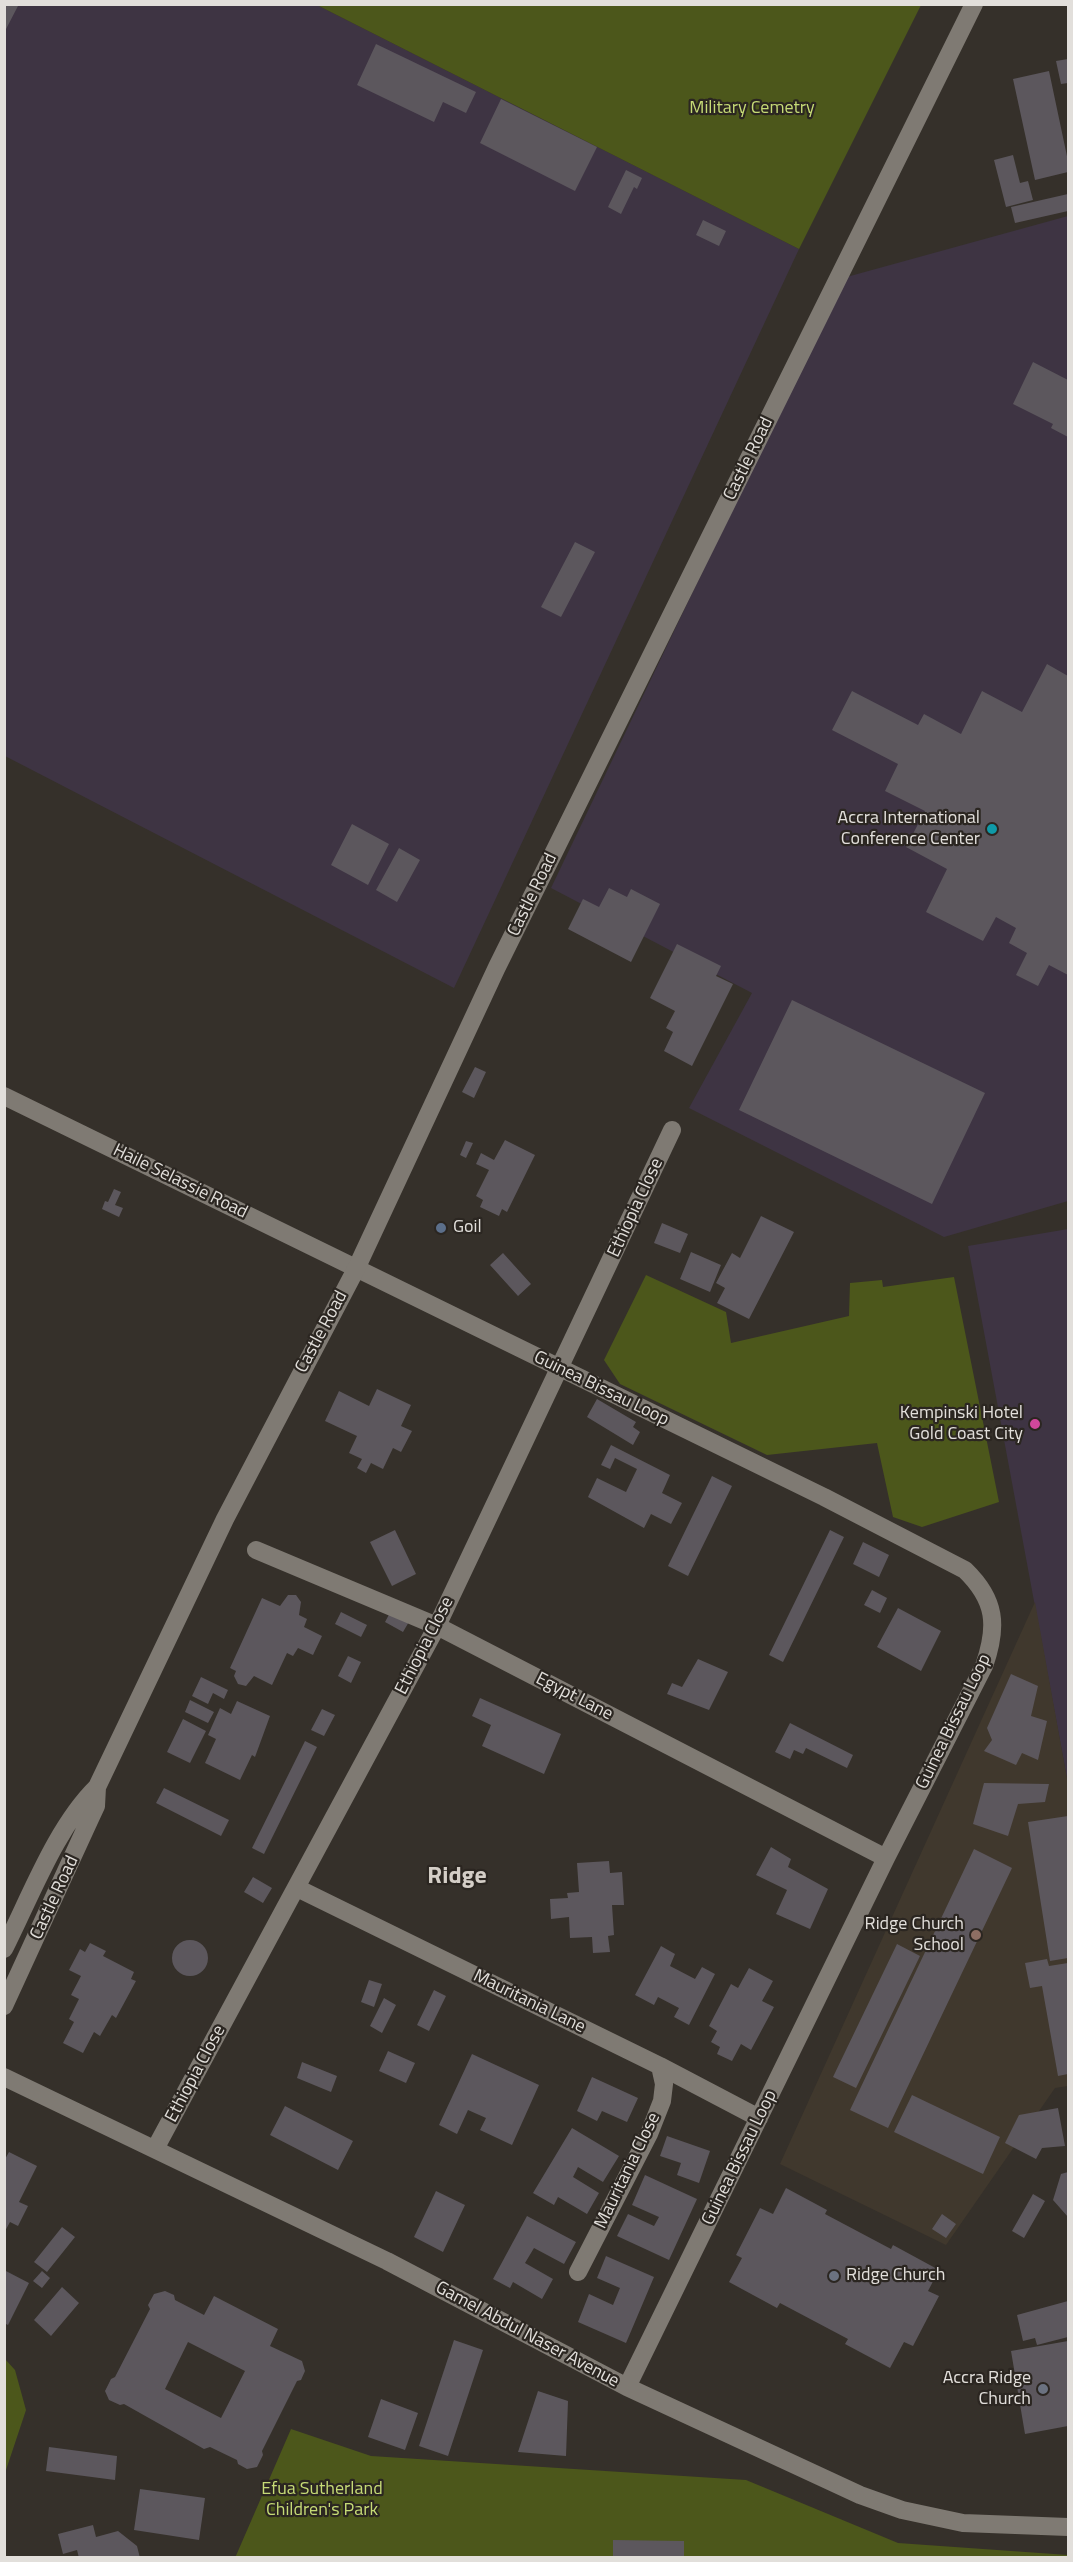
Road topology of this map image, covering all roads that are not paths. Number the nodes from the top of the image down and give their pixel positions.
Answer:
1 (974, 4) edge
2 (4, 1096) edge
3 (672, 1130) dead end
4 (356, 1269) junction
5 (561, 1369) junction
6 (256, 1550) dead end
7 (437, 1626) junction
8 (97, 1787) junction
9 (885, 1858) junction
10 (297, 1888) junction
11 (4, 1949) edge
12 (4, 2006) edge
13 (660, 2066) junction
14 (4, 2077) edge
15 (759, 2118) junction
16 (155, 2150) junction
17 (578, 2272) dead end
18 (627, 2387) junction
19 (1068, 2527) edge

1 - 4 street, Castle Road
2 - 4 street, Haile Selassie Road
3 - 5 street, Ethiopia Close
4 - 5 street, Guinea Bissau Loop
4 - 8 street, Castle Road
5 - 7 street, Ethiopia Close
5 - 9 street, Guinea Bissau Loop
6 - 7 street, Egypt Lane
7 - 9 street, Egypt Lane
7 - 10 street, Ethiopia Close
8 - 11 street, Castle Road
8 - 12 street, Castle Road
9 - 15 street, Guinea Bissau Loop
10 - 13 street, Mauritania Lane
10 - 16 street, Ethiopia Close
13 - 15 street, Mauritania Lane
13 - 17 street, Mauritania Close
14 - 16 street, Gamel Abdul Naser Avenue
15 - 18 street, Guinea Bissau Loop
16 - 18 street, Gamel Abdul Naser Avenue
18 - 19 street, Gamel Abdul Naser Avenue

